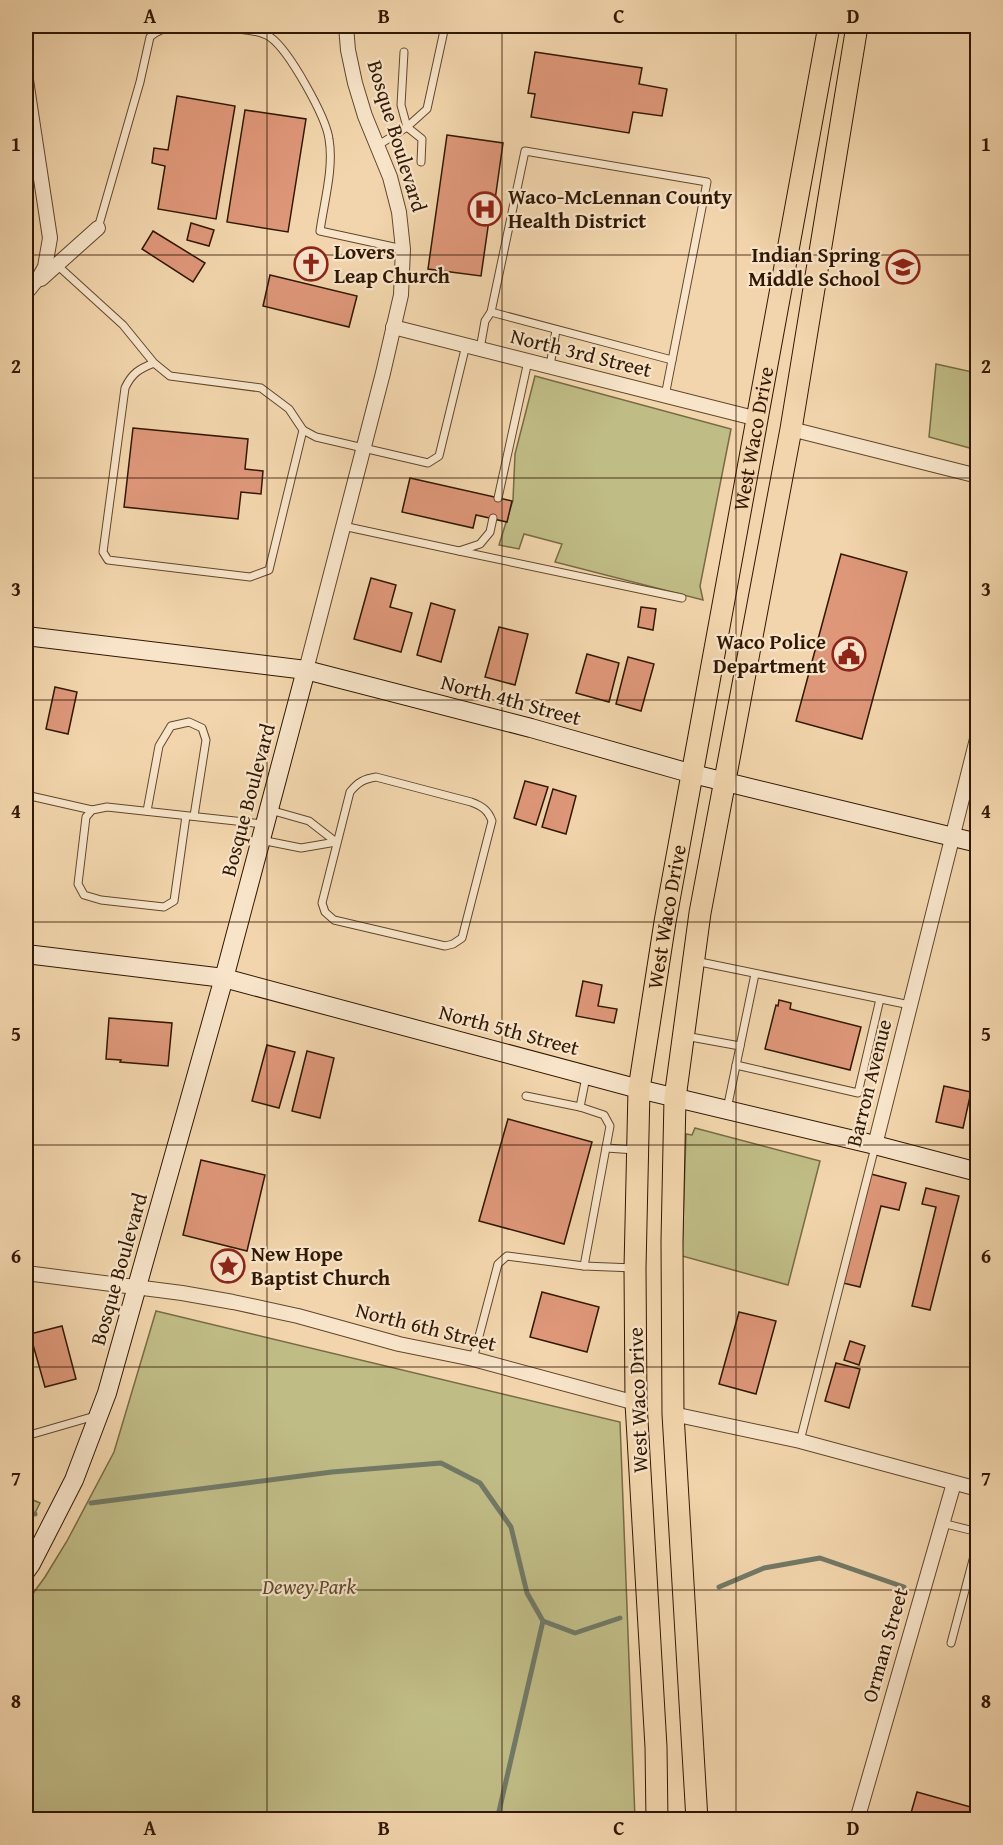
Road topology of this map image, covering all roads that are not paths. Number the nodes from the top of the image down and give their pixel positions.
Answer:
1 (346, 26) edge
2 (445, 26) edge
3 (829, 26) edge
4 (857, 28) edge
5 (404, 52) dead end
6 (26, 80) edge
7 (406, 127) junction
8 (377, 146) junction
9 (421, 162) dead end
10 (98, 228) joint
11 (403, 249) junction
12 (57, 265) junction
13 (27, 292) edge
14 (491, 312) junction
15 (393, 327) junction
16 (556, 330) junction
17 (473, 347) junction
18 (672, 360) junction
19 (528, 361) junction
20 (154, 363) junction
21 (550, 366) junction
22 (665, 396) junction
23 (758, 419) junction
24 (791, 429) junction
25 (303, 430) junction
26 (364, 447) junction
27 (978, 476) edge
28 (498, 498) dead end
29 (493, 518) dead end
30 (343, 526) junction
31 (459, 551) junction
32 (682, 598) dead end
33 (26, 636) edge
34 (306, 670) junction
35 (978, 735) edge
36 (693, 774) junction
37 (725, 782) junction
38 (26, 795) edge
39 (92, 810) junction
40 (147, 812) junction
41 (190, 816) junction
42 (265, 825) junction
43 (952, 837) junction
44 (336, 842) junction
45 (978, 843) edge
46 (26, 954) edge
47 (693, 961) junction
48 (755, 974) junction
49 (224, 978) junction
50 (880, 999) junction
51 (910, 1005) junction
52 (683, 1036) junction
53 (740, 1046) junction
54 (736, 1065) junction
55 (586, 1074) junction
56 (639, 1089) junction
57 (526, 1096) dead end
58 (675, 1098) junction
59 (580, 1107) junction
60 (727, 1110) junction
61 (875, 1145) junction
62 (606, 1148) junction
63 (637, 1150) junction
64 (978, 1172) edge
65 (584, 1266) junction
66 (635, 1268) junction
67 (26, 1273) edge
68 (138, 1287) junction
69 (472, 1359) junction
70 (636, 1403) junction
71 (673, 1414) junction
72 (98, 1416) junction
73 (26, 1436) edge
74 (800, 1441) junction
75 (954, 1483) junction
76 (978, 1489) edge
77 (942, 1523) junction
78 (978, 1532) edge
79 (978, 1541) edge
80 (26, 1571) edge
81 (951, 1643) dead end
82 (657, 1820) edge
83 (697, 1820) edge
84 (857, 1820) edge

1 - 8 street, Bosque Boulevard
2 - 7 lane
3 - 23 main road, West Waco Drive
4 - 24 main road, West Waco Drive
5 - 7 lane
6 - 13 street
7 - 8 lane
7 - 9 lane
8 - 11 street, Bosque Boulevard
10 - 11 lane
10 - 12 street
11 - 15 street, Bosque Boulevard
12 - 13 street
12 - 20 lane
14 - 16 lane
14 - 17 lane
14 - 18 lane
15 - 17 street, North 3rd Street
15 - 26 street, Bosque Boulevard
16 - 18 lane
16 - 21 lane
17 - 19 street, North 3rd Street
17 - 26 lane
18 - 22 lane
19 - 21 street, North 3rd Street
19 - 28 lane
20 - 25 lane
20 - 25 lane
21 - 22 street, North 3rd Street
22 - 23 street, North 3rd Street
23 - 36 main road, West Waco Drive
24 - 27 street
24 - 37 main road, West Waco Drive
25 - 26 lane
26 - 30 street, Bosque Boulevard
29 - 31 lane
30 - 31 lane
30 - 34 street, Bosque Boulevard
31 - 32 lane
33 - 34 main road, North 4th Street
34 - 36 main road, North 4th Street
34 - 42 main road, Bosque Boulevard
35 - 43 street, Barron Avenue
36 - 37 main road, North 4th Street
36 - 56 main road, West Waco Drive
37 - 43 main road, North 4th Street
37 - 47 main road, West Waco Drive
38 - 39 lane
39 - 40 lane
39 - 41 lane
40 - 41 lane
40 - 41 lane
41 - 42 lane
42 - 44 lane
42 - 44 lane
42 - 49 main road, Bosque Boulevard
43 - 45 main road, North 4th Street
43 - 51 street, Barron Avenue
44 - 44 lane
46 - 49 main road, North 5th Street
47 - 48 lane
47 - 52 main road, West Waco Drive
48 - 50 lane
48 - 53 lane
49 - 55 main road, North 5th Street
49 - 68 main road, Bosque Boulevard
50 - 51 lane
50 - 54 lane
51 - 61 street, Barron Avenue
52 - 53 lane
52 - 58 main road, West Waco Drive
53 - 54 lane
54 - 60 lane
55 - 56 main road, North 5th Street
55 - 59 lane
56 - 58 main road, North 5th Street
56 - 63 main road, West Waco Drive
57 - 59 lane
58 - 60 main road, North 5th Street
58 - 71 main road, West Waco Drive
59 - 62 lane
60 - 61 main road, North 5th Street
61 - 64 main road, North 5th Street
61 - 74 lane, Barron Avenue
62 - 63 lane
62 - 65 lane
63 - 66 main road, West Waco Drive
65 - 66 lane
65 - 69 lane
66 - 70 main road, West Waco Drive
67 - 68 street, North 6th Street
68 - 69 street, North 6th Street
68 - 72 main road, Bosque Boulevard
69 - 70 street, North 6th Street
70 - 82 main road, West Waco Drive
71 - 74 street
71 - 83 main road, West Waco Drive
72 - 73 lane
72 - 80 main road, Bosque Boulevard
74 - 75 street
75 - 76 street
75 - 77 street, Orman Street
77 - 78 lane
77 - 84 street, Orman Street
79 - 81 lane

